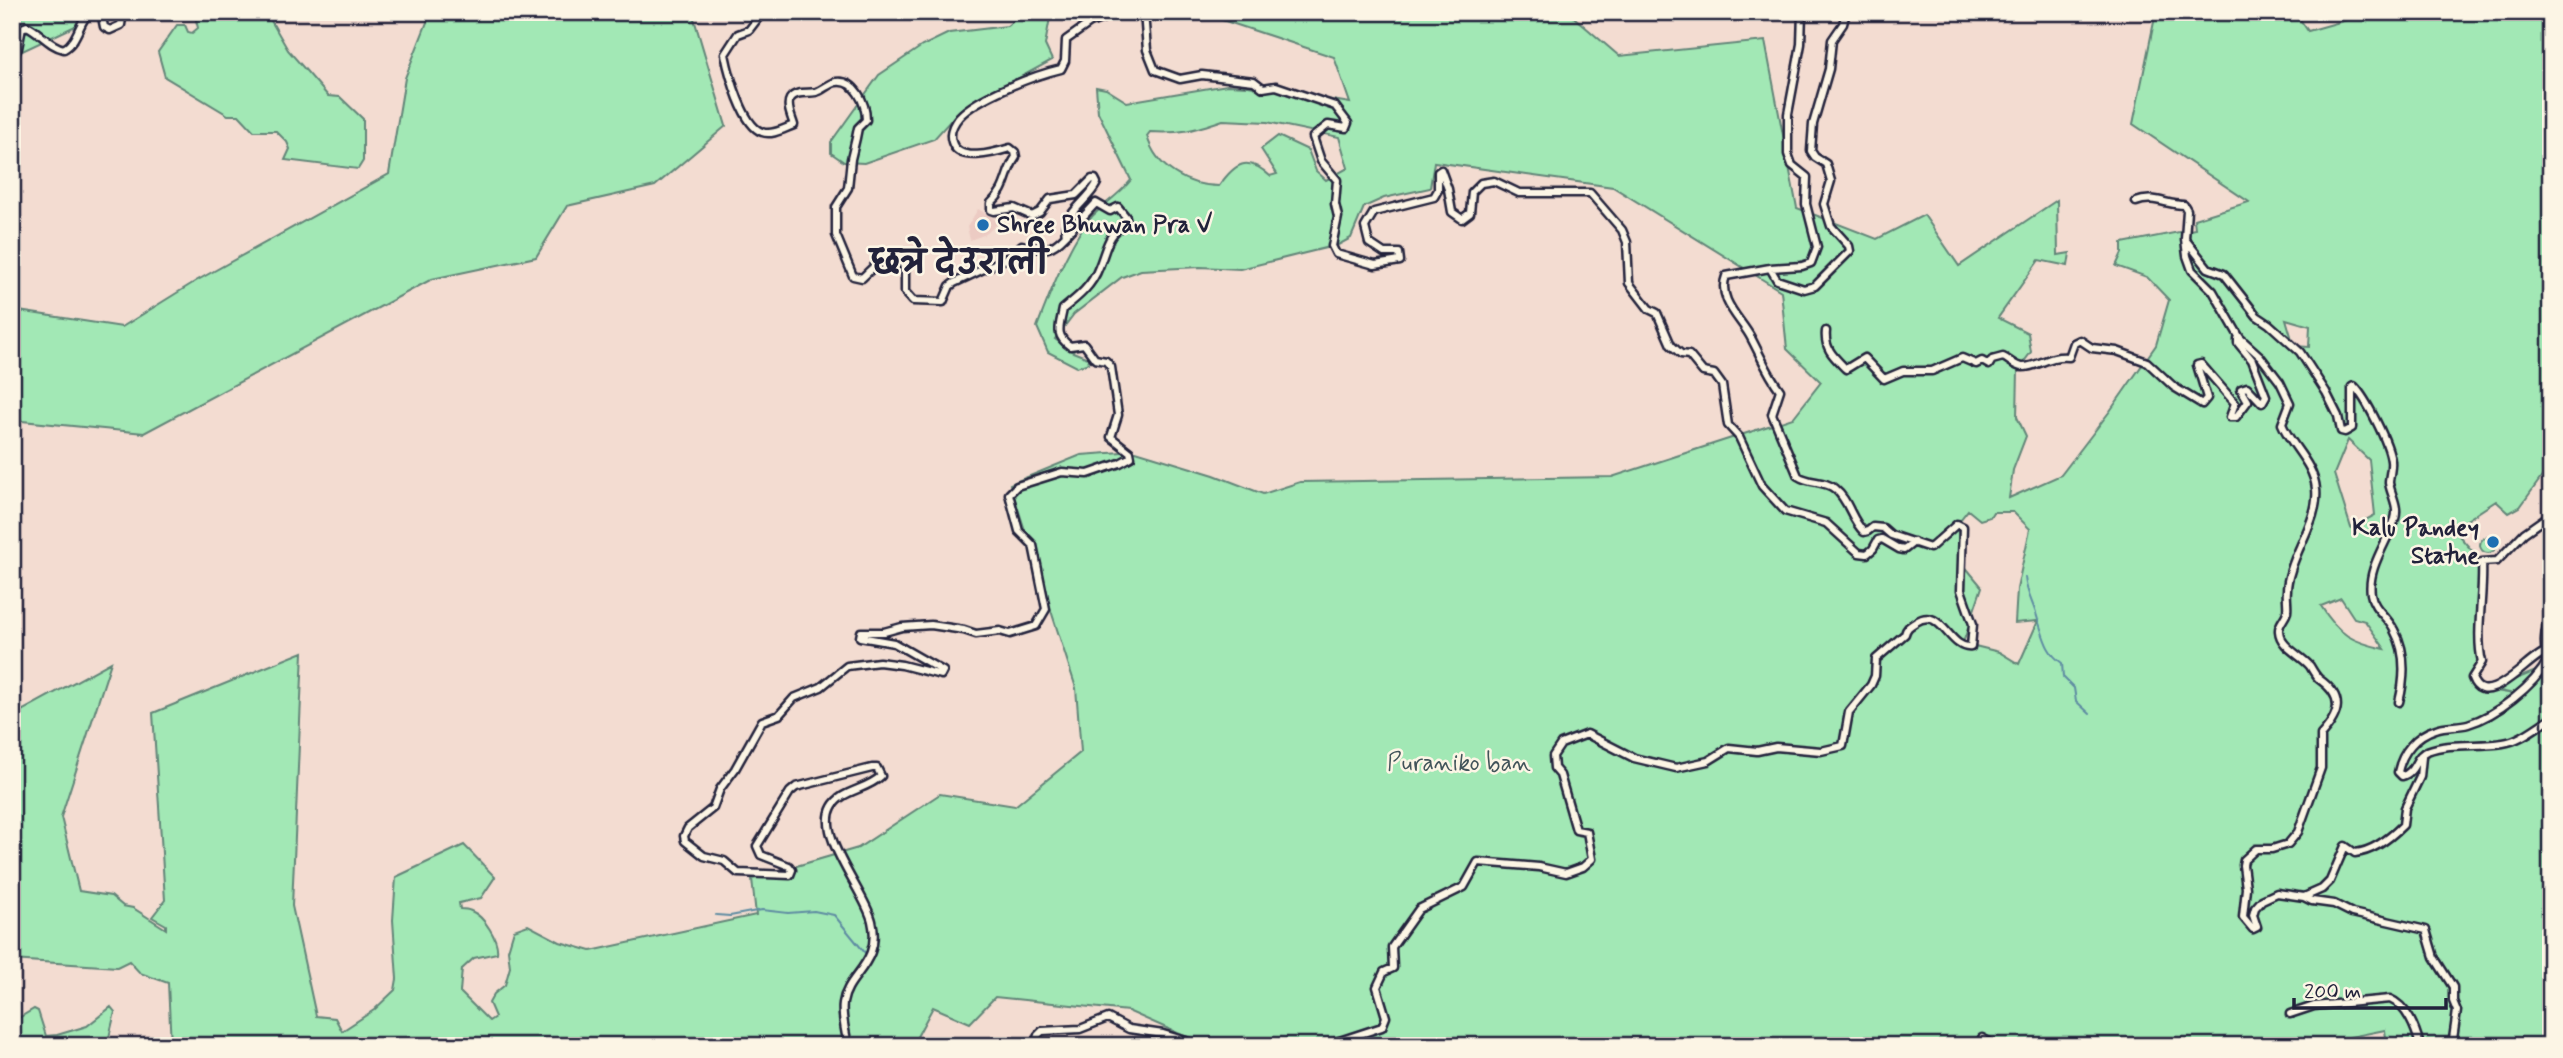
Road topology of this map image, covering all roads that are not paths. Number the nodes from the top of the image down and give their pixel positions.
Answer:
1 (89, 12) edge
2 (101, 12) edge
3 (123, 12) edge
4 (767, 12) edge
5 (1119, 12) edge
6 (1144, 12) edge
7 (1802, 12) edge
8 (1846, 12) edge
9 (12, 59) edge
10 (2136, 202) dead end
11 (1066, 235) junction
12 (2185, 239) junction
13 (1770, 268) junction
14 (1826, 331) dead end
15 (2240, 338) junction
16 (2551, 514) edge
17 (1914, 542) junction
18 (2551, 615) edge
19 (2544, 652) junction
20 (2399, 702) dead end
21 (2551, 718) edge
22 (2422, 755) junction
23 (2304, 897) junction
24 (2290, 1014) dead end
25 (1982, 1038) dead end
26 (848, 1046) edge
27 (1035, 1046) edge
28 (1203, 1046) edge
29 (1236, 1046) edge
30 (1241, 1046) edge
31 (1324, 1046) edge
32 (1996, 1046) edge
33 (2420, 1046) edge
34 (2452, 1046) edge

1 - 9 street
2 - 3 street
4 - 11 street
5 - 11 street
6 - 17 street
7 - 13 street
8 - 13 street
10 - 12 street
11 - 26 street
12 - 15 street
12 - 20 street
13 - 17 street
14 - 15 street
15 - 23 street
16 - 19 street
17 - 31 street
18 - 19 street
19 - 22 street
21 - 22 street
22 - 23 street
23 - 34 street
24 - 33 street
25 - 32 street
27 - 28 street
29 - 30 street

